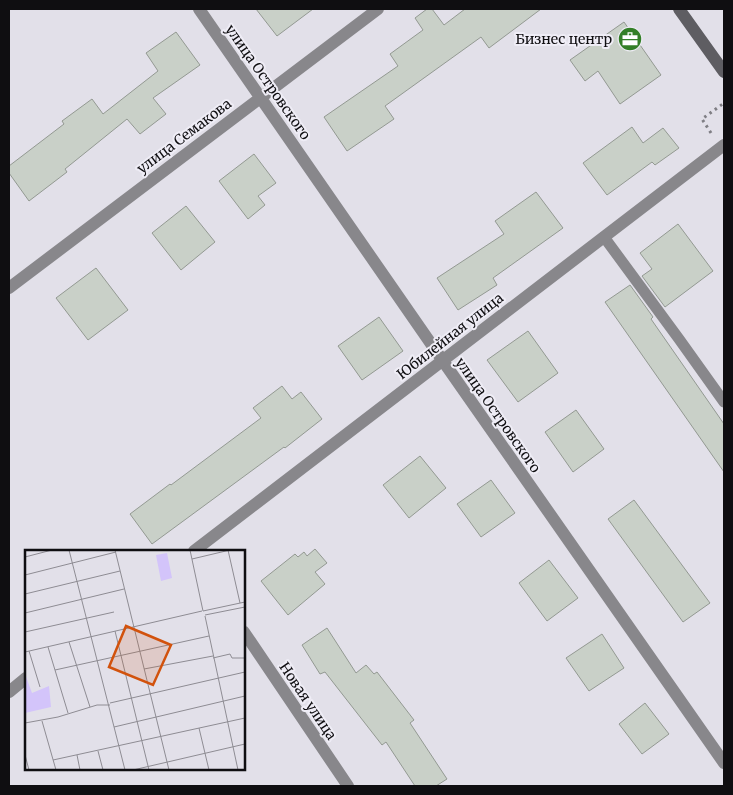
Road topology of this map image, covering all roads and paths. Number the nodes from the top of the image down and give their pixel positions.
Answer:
1 (199, 9) edge
2 (378, 9) edge
3 (680, 9) edge
4 (724, 72) edge
5 (261, 97) junction
6 (724, 103) edge
7 (723, 146) edge
8 (604, 237) junction
9 (9, 288) edge
10 (443, 361) junction
11 (724, 402) edge
12 (195, 550) edge
13 (245, 633) edge
14 (25, 679) edge
15 (9, 692) edge
16 (724, 763) edge
17 (348, 786) edge

1 - 5 street, улица Островского
2 - 5 street, улица Семакова
3 - 4 main road
5 - 9 street, улица Семакова
5 - 10 street, улица Островского
6 - 7 path
7 - 8 street, Юбилейная улица
8 - 10 street, Юбилейная улица
8 - 11 lane
10 - 12 street, Юбилейная улица
10 - 16 street, улица Островского
13 - 17 street, Новая улица
14 - 15 street

